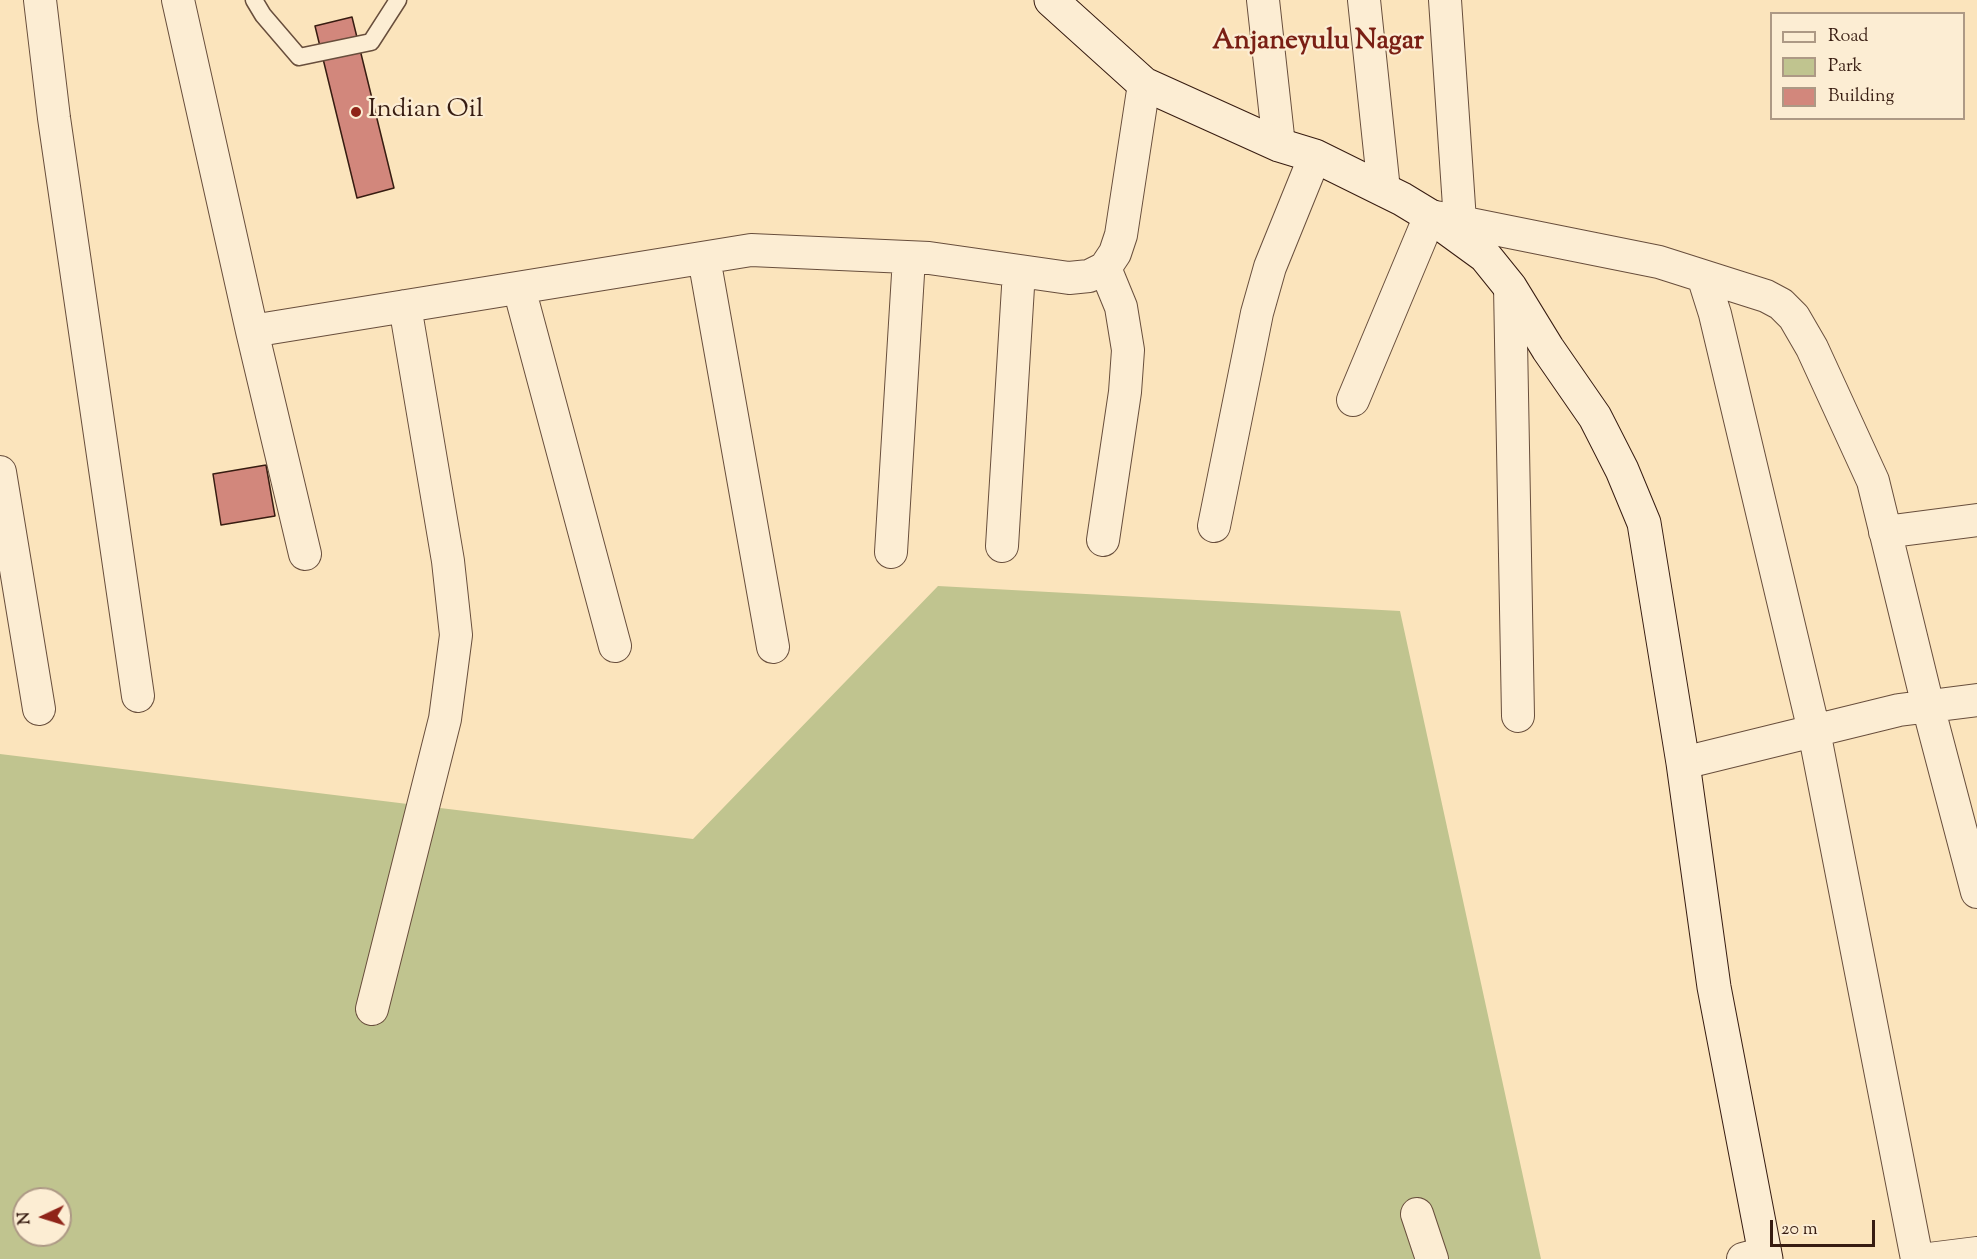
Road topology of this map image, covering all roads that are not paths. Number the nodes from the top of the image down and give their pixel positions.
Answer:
1 (40, 0) edge
2 (178, 0) edge
3 (254, 0) edge
4 (398, 0) edge
5 (1051, 0) edge
6 (1263, 0) edge
7 (1364, 0) edge
8 (1444, 0) edge
9 (1144, 84) junction
10 (1279, 145) junction
11 (1315, 156) junction
12 (1384, 190) junction
13 (1445, 219) junction
14 (704, 258) junction
15 (909, 258) junction
16 (1105, 268) junction
17 (1019, 271) junction
18 (1703, 276) junction
19 (1510, 287) junction
20 (519, 288) junction
21 (405, 306) junction
22 (252, 331) junction
23 (1353, 400) dead end
24 (0, 472) edge
25 (1977, 520) edge
26 (1214, 526) dead end
27 (1885, 532) junction
28 (1103, 540) dead end
29 (1002, 546) dead end
30 (891, 552) dead end
31 (304, 554) dead end
32 (615, 646) dead end
33 (773, 647) dead end
34 (138, 696) dead end
35 (1977, 700) edge
36 (1928, 706) junction
37 (39, 709) dead end
38 (1518, 716) dead end
39 (1814, 731) junction
40 (1683, 763) junction
41 (1977, 892) edge
42 (372, 1009) dead end
43 (1417, 1214) dead end
44 (1977, 1253) edge
45 (1758, 1257) edge
46 (1432, 1259) edge
47 (1917, 1259) edge
48 (1929, 1259) edge

1 - 34 street
2 - 22 street
3 - 4 lane
5 - 9 street
6 - 10 street
7 - 12 street
8 - 13 street
9 - 10 street
9 - 16 street
10 - 11 street
11 - 12 street
11 - 26 street
12 - 13 street
13 - 18 street
13 - 19 street
13 - 23 street
14 - 15 street
14 - 20 street
14 - 33 street
15 - 17 street
15 - 30 street
16 - 17 street
16 - 28 street
17 - 29 street
18 - 27 street
18 - 39 street
19 - 38 street
19 - 40 street
20 - 21 street
20 - 32 street
21 - 22 street
21 - 42 street
22 - 31 street
24 - 37 street
25 - 27 street
27 - 36 street
35 - 36 street
36 - 39 street
36 - 41 street
39 - 40 street
39 - 47 street
40 - 45 street
43 - 46 street
44 - 48 street

